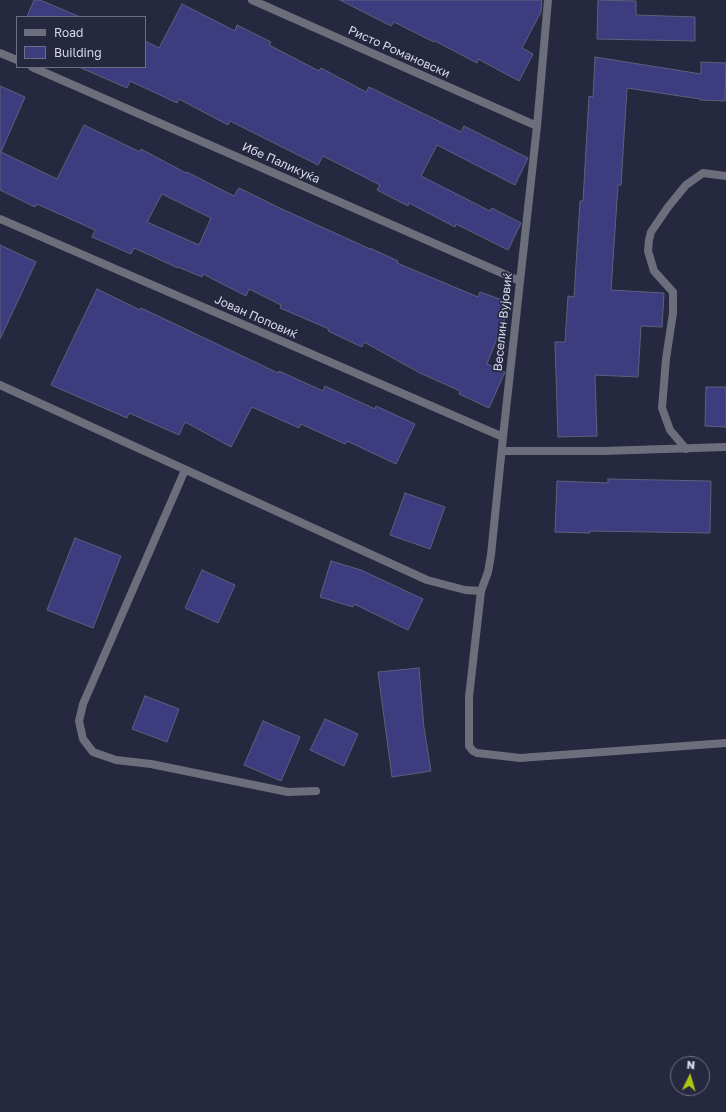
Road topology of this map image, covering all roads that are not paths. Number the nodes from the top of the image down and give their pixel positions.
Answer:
1 (252, 0) edge
2 (548, 0) edge
3 (0, 53) edge
4 (16, 60) edge
5 (34, 68) edge
6 (537, 126) junction
7 (726, 176) edge
8 (0, 219) edge
9 (520, 281) junction
10 (0, 385) edge
11 (503, 437) junction
12 (726, 447) edge
13 (686, 449) junction
14 (502, 451) junction
15 (186, 470) junction
16 (481, 590) junction
17 (726, 742) edge
18 (316, 791) dead end

1 - 6 street, Ристо Романовски
2 - 6 street, Веселин Вујовиќ
3 - 4 street
5 - 9 street, Ибе Паликуќа
6 - 9 street, Веселин Вујовиќ
7 - 13 street
8 - 11 street, Јован Поповиќ
9 - 11 street, Веселин Вујовиќ
10 - 15 street
11 - 14 street, Веселин Вујовиќ
12 - 13 street
13 - 14 street
14 - 16 street, Веселин Вујовиќ
15 - 16 street
15 - 18 street
16 - 17 street, Веселин Вујовиќ

